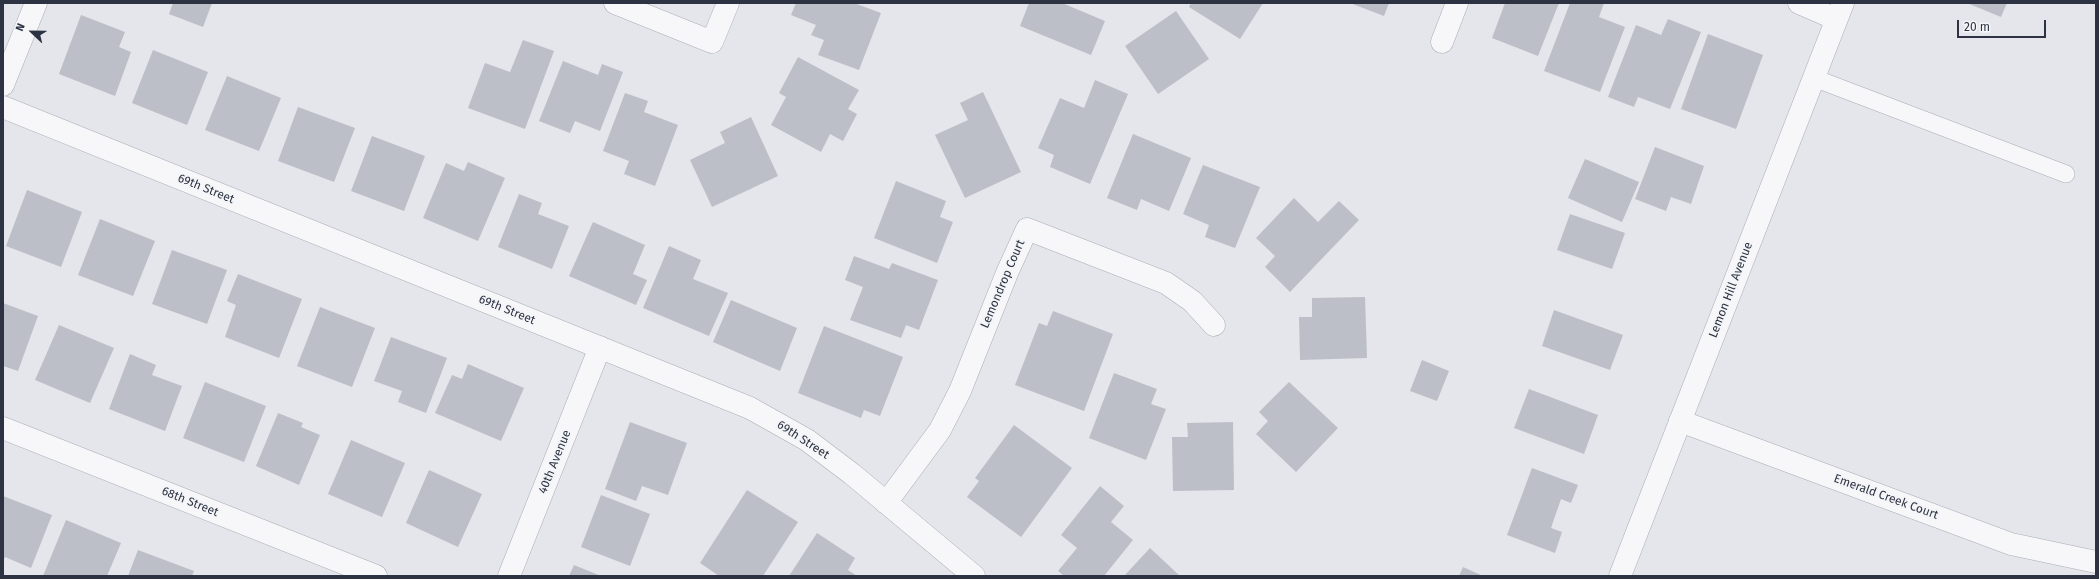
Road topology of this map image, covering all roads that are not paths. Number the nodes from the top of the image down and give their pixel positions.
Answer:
1 (36, 3) edge
2 (615, 3) edge
3 (728, 3) edge
4 (1457, 3) edge
5 (1799, 3) edge
6 (1839, 11) edge
7 (1442, 42) dead end
8 (1814, 78) junction
9 (3, 84) edge
10 (3, 108) edge
11 (2066, 174) dead end
12 (1214, 325) dead end
13 (600, 347) junction
14 (1680, 421) junction
15 (3, 428) edge
16 (886, 503) junction
17 (2096, 562) edge
18 (376, 576) edge
19 (509, 576) edge
20 (974, 576) edge
21 (1620, 576) edge

1 - 9 street
2 - 3 street
4 - 7 street
5 - 6 street
6 - 8 street, Lemon Hill Avenue
8 - 11 lane
8 - 14 street, Lemon Hill Avenue
10 - 13 street, 69th Street
12 - 16 street, Lemondrop Court
13 - 16 street, 69th Street
13 - 19 street, 40th Avenue
14 - 17 street, Emerald Creek Court
14 - 21 street, Lemon Hill Avenue
15 - 18 street, 68th Street
16 - 20 street, 69th Street

